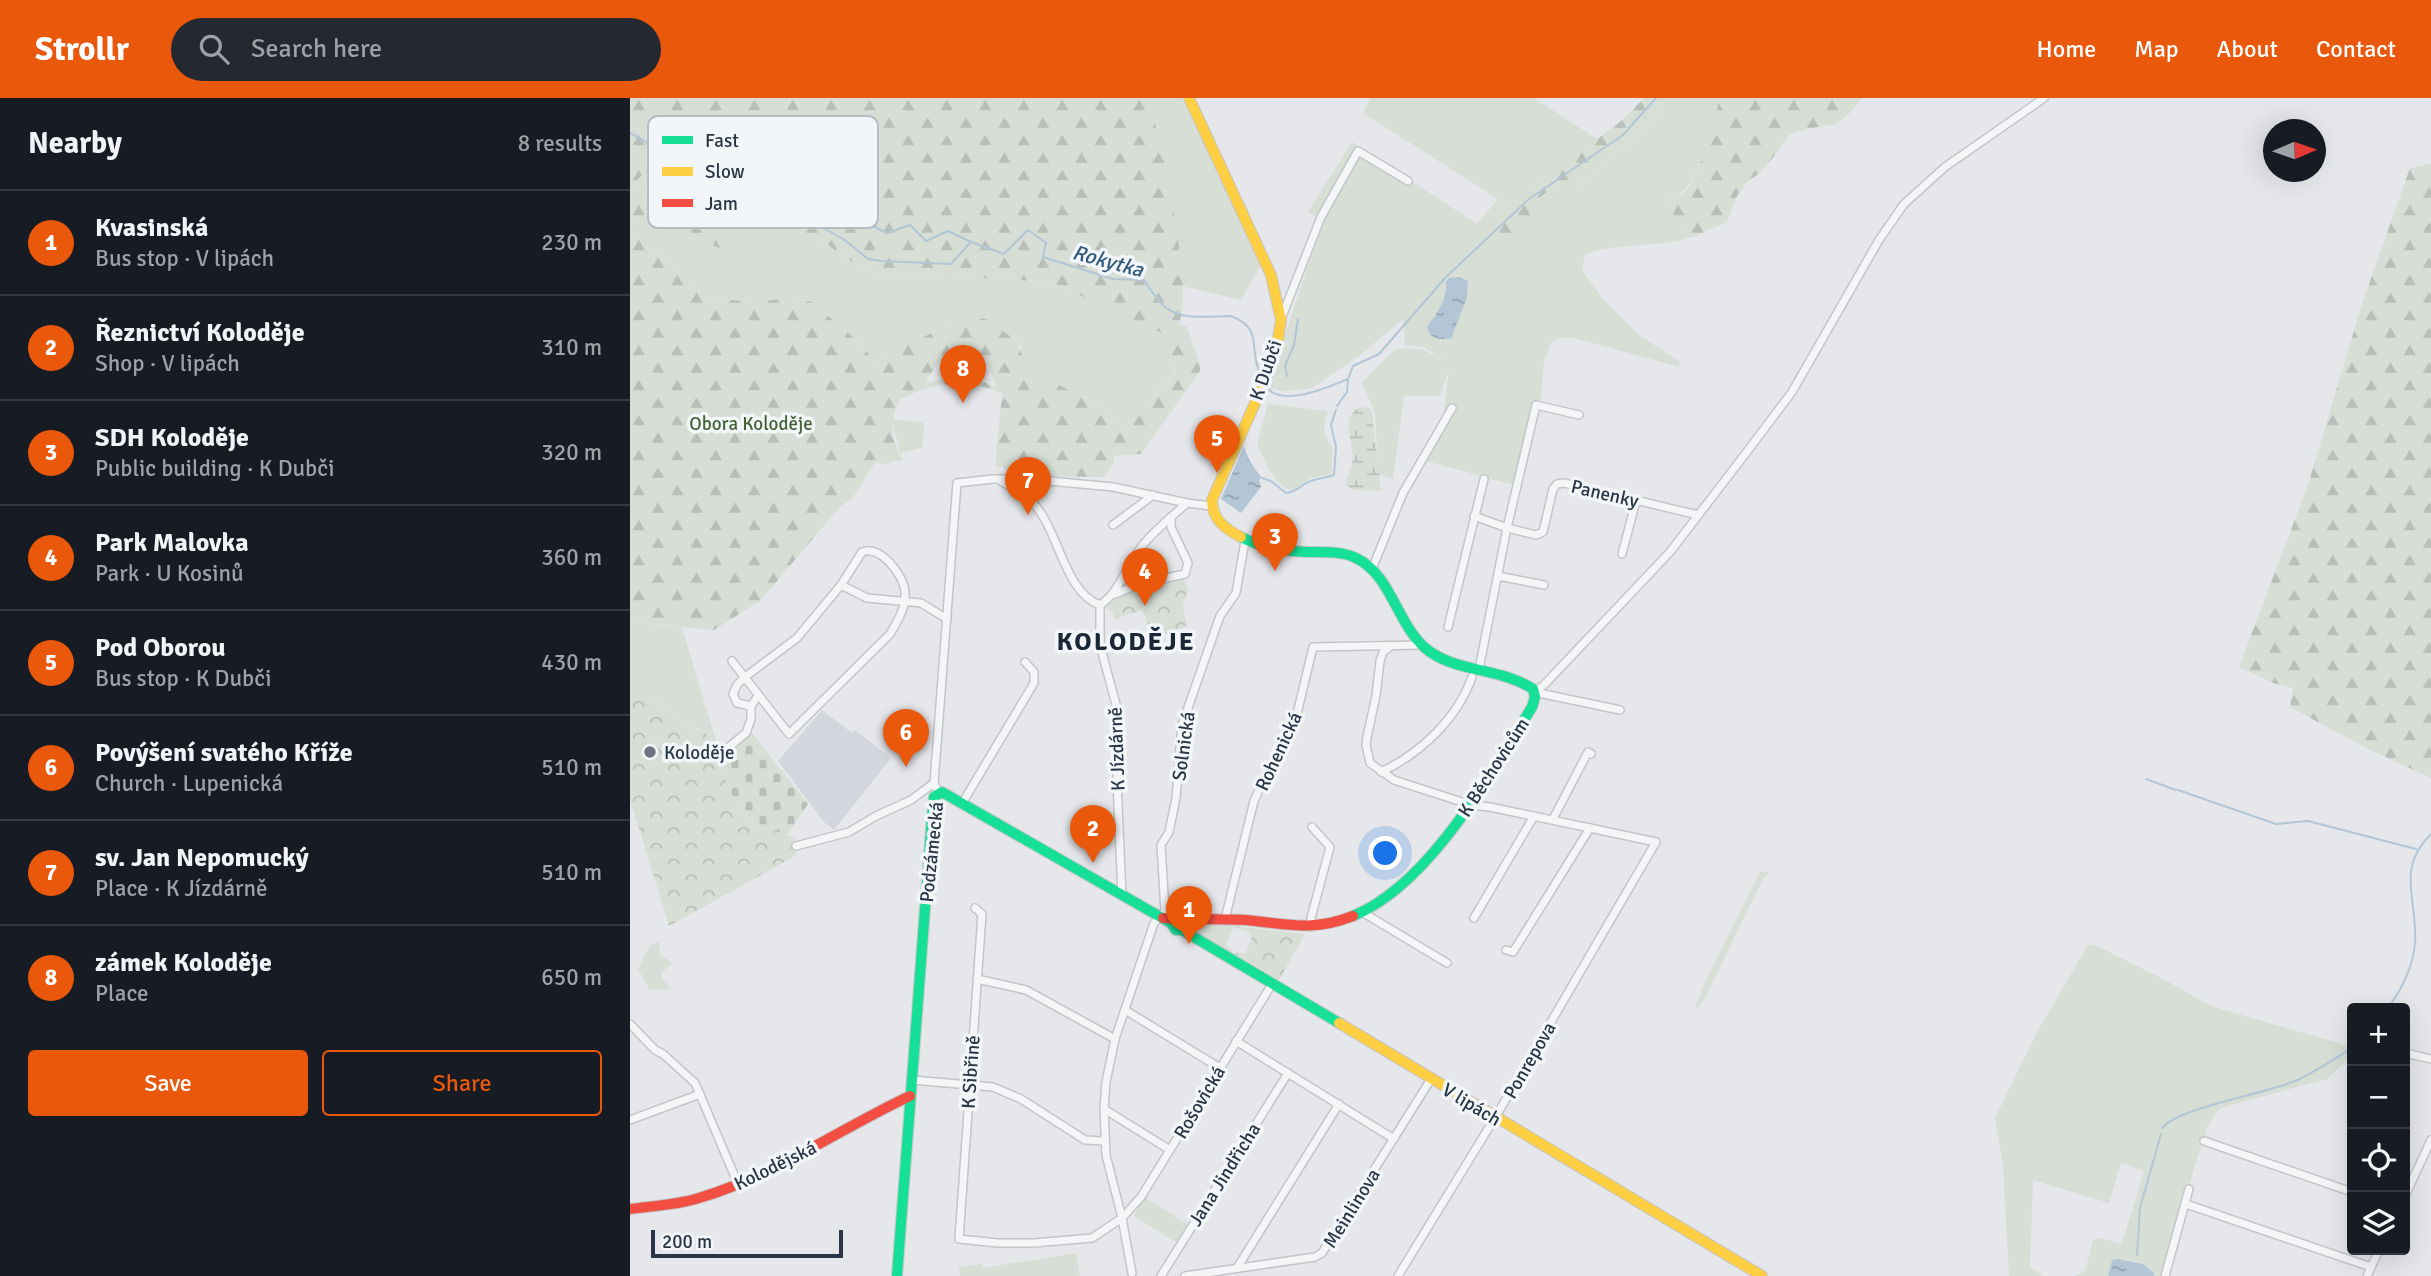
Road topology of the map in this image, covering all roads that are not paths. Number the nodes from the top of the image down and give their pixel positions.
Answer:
1 (1189, 98) edge
2 (2044, 98) edge
3 (1408, 181) dead end
4 (1281, 320) junction
5 (1452, 408) dead end
6 (1580, 415) dead end
7 (998, 479) junction
8 (1484, 479) dead end
9 (1153, 495) junction
10 (1636, 501) junction
11 (1186, 503) junction
12 (1211, 506) junction
13 (1698, 515) junction
14 (1474, 516) junction
15 (1171, 517) junction
16 (1112, 525) dead end
17 (1507, 528) junction
18 (1245, 541) junction
19 (1622, 554) dead end
20 (1372, 569) junction
21 (1498, 576) junction
22 (841, 585) junction
23 (1544, 585) dead end
24 (1115, 594) junction
25 (904, 601) junction
26 (1100, 605) junction
27 (947, 620) junction
28 (1448, 628) dead end
29 (1422, 645) junction
30 (1391, 646) junction
31 (732, 661) dead end
32 (1025, 662) dead end
33 (1476, 673) junction
34 (745, 677) junction
35 (1534, 692) junction
36 (758, 695) junction
37 (751, 706) junction
38 (1620, 710) dead end
39 (730, 746) dead end
40 (1591, 754) dead end
41 (1381, 772) junction
42 (936, 788) junction
43 (963, 802) junction
44 (1471, 805) junction
45 (1534, 816) junction
46 (1553, 819) junction
47 (1312, 827) dead end
48 (1590, 828) junction
49 (796, 846) dead end
50 (1122, 895) junction
51 (975, 908) dead end
52 (1362, 912) junction
53 (1474, 918) dead end
54 (1167, 919) junction
55 (1185, 919) junction
56 (1225, 919) junction
57 (1311, 927) junction
58 (1182, 930) junction
59 (1506, 950) dead end
60 (1447, 963) dead end
61 (977, 979) junction
62 (1272, 984) junction
63 (1125, 1010) junction
64 (630, 1024) edge
65 (1115, 1039) junction
66 (1236, 1041) junction
67 (2410, 1054) edge
68 (2431, 1059) edge
69 (1220, 1068) junction
70 (1287, 1073) junction
71 (1431, 1079) junction
72 (912, 1080) junction
73 (970, 1084) junction
74 (700, 1094) junction
75 (910, 1096) junction
76 (1339, 1104) junction
77 (1104, 1109) junction
78 (1495, 1118) junction
79 (630, 1120) edge
80 (1394, 1139) junction
81 (1103, 1140) junction
82 (2204, 1140) dead end
83 (2431, 1140) edge
84 (1170, 1150) junction
85 (738, 1184) junction
86 (2189, 1189) dead end
87 (2347, 1190) edge
88 (2407, 1192) edge
89 (2186, 1204) junction
90 (630, 1209) edge
91 (1122, 1218) junction
92 (959, 1239) joint
93 (2377, 1255) edge
94 (2371, 1267) junction
95 (1237, 1268) junction
96 (1132, 1275) edge
97 (897, 1276) edge
98 (1161, 1276) edge
99 (1185, 1276) edge
100 (1398, 1276) edge
101 (1762, 1276) edge
102 (2165, 1276) edge
103 (2367, 1276) edge

1 - 4 street, K Dubči
2 - 13 street, K Běchovicům
3 - 4 street
4 - 12 street, K Dubči
5 - 20 street
6 - 17 street
7 - 9 street
7 - 26 street
7 - 27 street, Podzámecká
8 - 14 street
9 - 11 street
9 - 16 street
10 - 13 street, Panenky
10 - 17 street, Panenky
10 - 19 street
11 - 12 street
11 - 15 street
12 - 18 street
13 - 35 street, K Běchovicům
14 - 17 street
14 - 28 street
15 - 24 street
15 - 24 street
17 - 21 street
18 - 20 street
18 - 54 street, Solnická
20 - 29 street
21 - 23 street
21 - 33 street
22 - 25 street
22 - 25 street
22 - 34 street
24 - 26 street
25 - 27 street
25 - 36 street
26 - 50 street, K Jízdárně
27 - 42 street, Podzámecká
29 - 30 street, Rohenická
29 - 33 street
30 - 41 street
30 - 56 street, Rohenická
31 - 34 street
32 - 43 street
33 - 35 street
33 - 41 street
34 - 36 street
34 - 37 street
35 - 38 street
35 - 44 street, K Běchovicům
36 - 37 street
37 - 39 street
40 - 46 street
41 - 44 street
42 - 43 street
42 - 49 street
42 - 72 street, Podzámecká
43 - 50 street
44 - 45 street
44 - 52 street, K Běchovicům
45 - 46 street
45 - 53 street
46 - 48 street
47 - 57 street
48 - 59 street
48 - 78 street, Ponrepova
50 - 54 street
51 - 61 street, K Sibřině
52 - 57 street, K Běchovicům
52 - 60 street
54 - 55 street, K Běchovicům
54 - 58 street, V lipách
54 - 63 street, Solnická
55 - 56 street, K Běchovicům
55 - 58 street
56 - 57 street, K Běchovicům
58 - 62 street, V lipách
61 - 65 street
61 - 73 street, K Sibřině
62 - 66 street, Rošovická
62 - 71 street, V lipách
63 - 65 street, Solnická
63 - 69 street
64 - 74 street
65 - 77 street, Solnická
66 - 69 street, Rošovická
66 - 70 street
67 - 68 street
69 - 84 street, Rošovická
70 - 76 street
70 - 98 street, Jana Jindřicha
71 - 78 street, V lipách
71 - 80 street, Meinlinova
72 - 73 street
72 - 75 street, Podzámecká
73 - 81 street
73 - 92 street, K Sibřině
74 - 79 street
74 - 85 street
75 - 85 street, Kolodějská
75 - 97 street, Podzámecká
76 - 80 street
76 - 95 street
77 - 81 street, Solnická
77 - 84 street
78 - 100 street, Ponrepova
78 - 101 street, V lipách
80 - 95 street, Meinlinova
81 - 91 street, Solnická
82 - 87 street
83 - 88 street
84 - 91 street, Rošovická
85 - 90 street, Kolodějská
86 - 89 street
89 - 94 street
89 - 102 street
91 - 92 street, Rošovická
91 - 96 street, Solnická
93 - 94 street
94 - 103 street
95 - 99 street, Meinlinova

